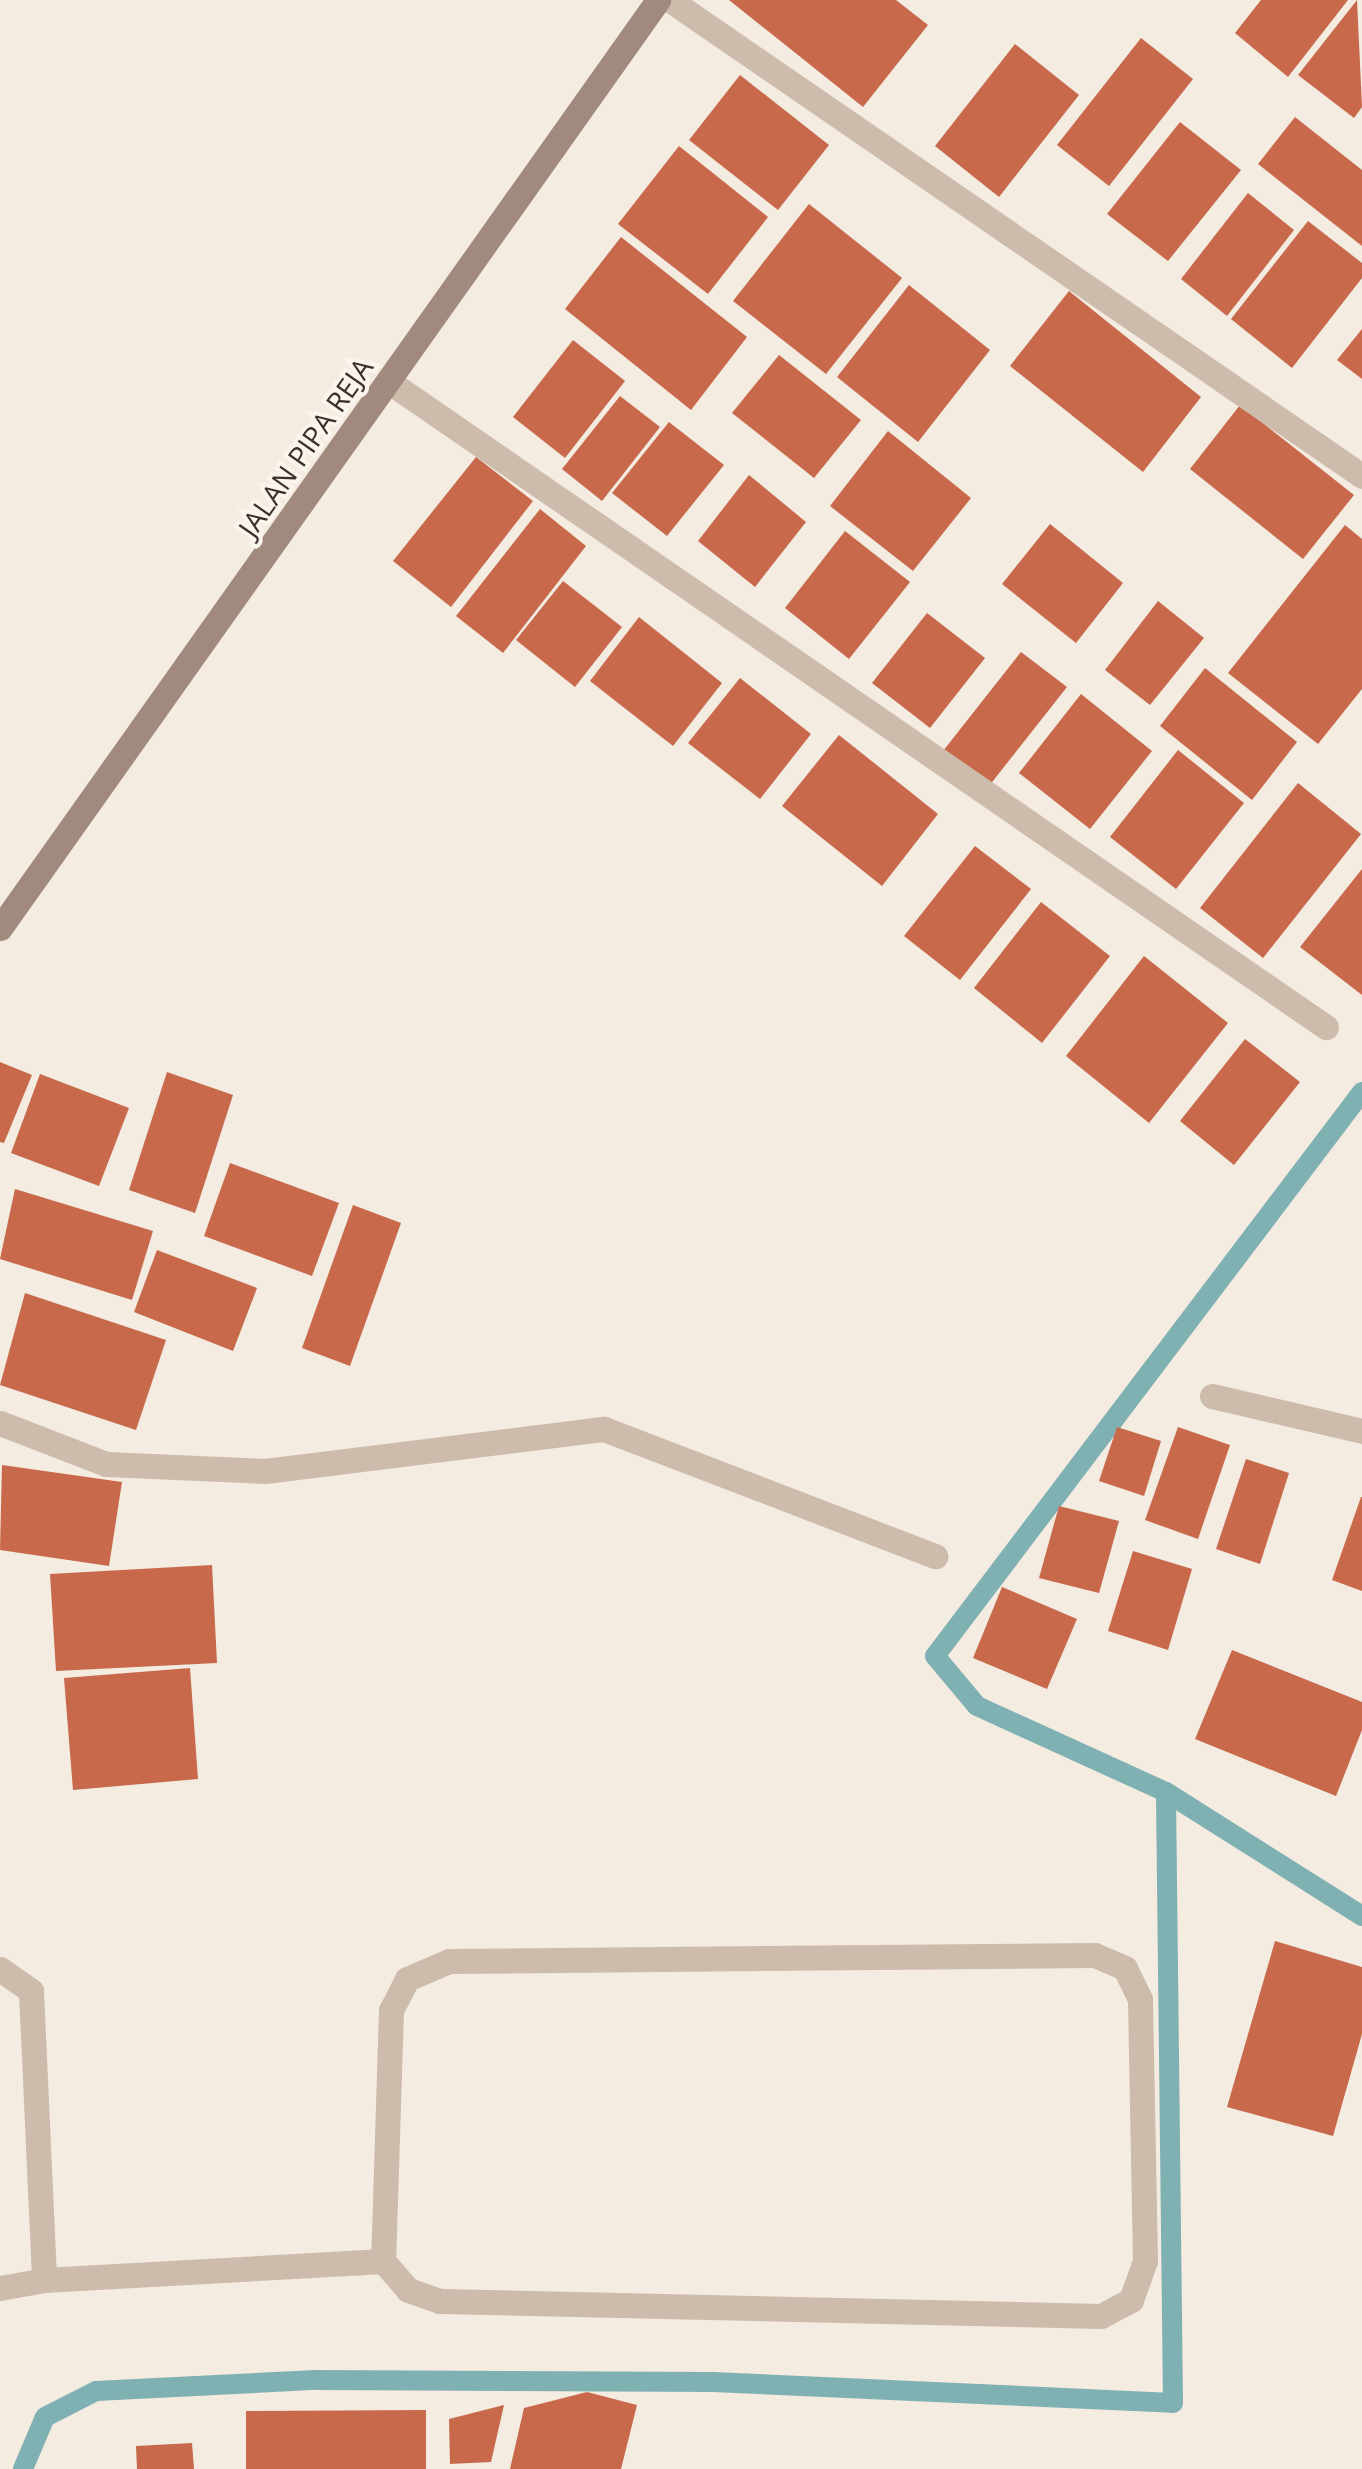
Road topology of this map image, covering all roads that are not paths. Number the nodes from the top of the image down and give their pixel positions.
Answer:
1 (658, 0) edge
2 (670, 0) edge
3 (388, 381) junction
4 (1362, 476) edge
5 (0, 928) edge
6 (1326, 1028) dead end
7 (1212, 1396) dead end
8 (0, 1422) edge
9 (1362, 1432) edge
10 (934, 1556) dead end
11 (0, 1969) edge
12 (384, 2261) junction
13 (44, 2280) junction
14 (0, 2288) edge

1 - 3 street, JALAN PIPA REJA
2 - 4 street
3 - 5 street, JALAN PIPA REJA
3 - 6 street
7 - 9 street
8 - 10 street
11 - 13 street
12 - 12 street
12 - 13 street
13 - 14 street

